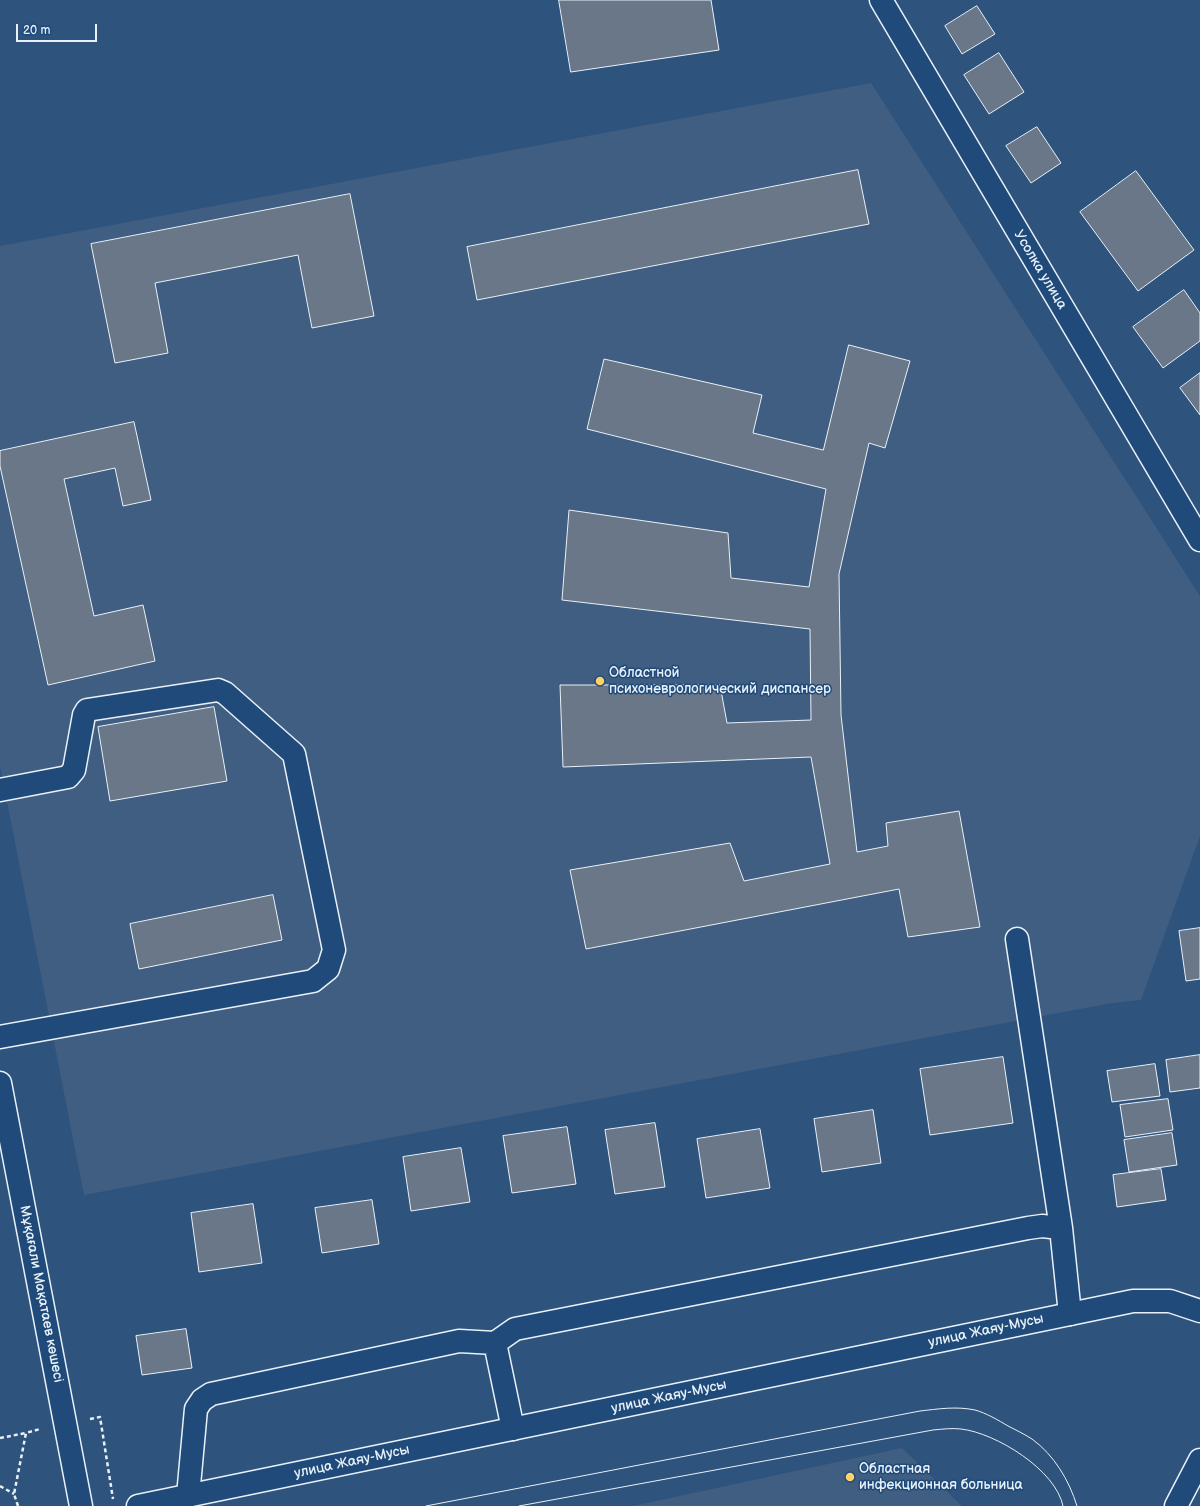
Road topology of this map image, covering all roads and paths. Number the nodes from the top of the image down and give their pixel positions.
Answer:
1 (881, 0) edge
2 (1200, 540) edge
3 (0, 790) edge
4 (1017, 940) dead end
5 (0, 1037) edge
6 (1, 1093) edge
7 (1062, 1228) junction
8 (1200, 1311) edge
9 (1070, 1314) junction
10 (495, 1343) junction
11 (513, 1429) junction
12 (26, 1433) dead end
13 (0, 1438) edge
14 (1200, 1460) edge
15 (0, 1486) edge
16 (14, 1494) dead end
17 (188, 1496) junction
18 (81, 1506) edge
19 (138, 1506) edge
20 (1176, 1506) edge

1 - 2 main road, Усолка улица
3 - 5 main road
4 - 7 main road
6 - 18 main road, Мұқағали Мақатаев көшесі
7 - 9 main road
7 - 10 main road
8 - 9 main road, улица Жаяу-Мусы
9 - 11 main road, улица Жаяу-Мусы
10 - 11 main road
10 - 17 main road
11 - 17 main road, улица Жаяу-Мусы
12 - 13 path
14 - 20 main road
15 - 16 path
17 - 19 main road, улица Жаяу-Мусы

